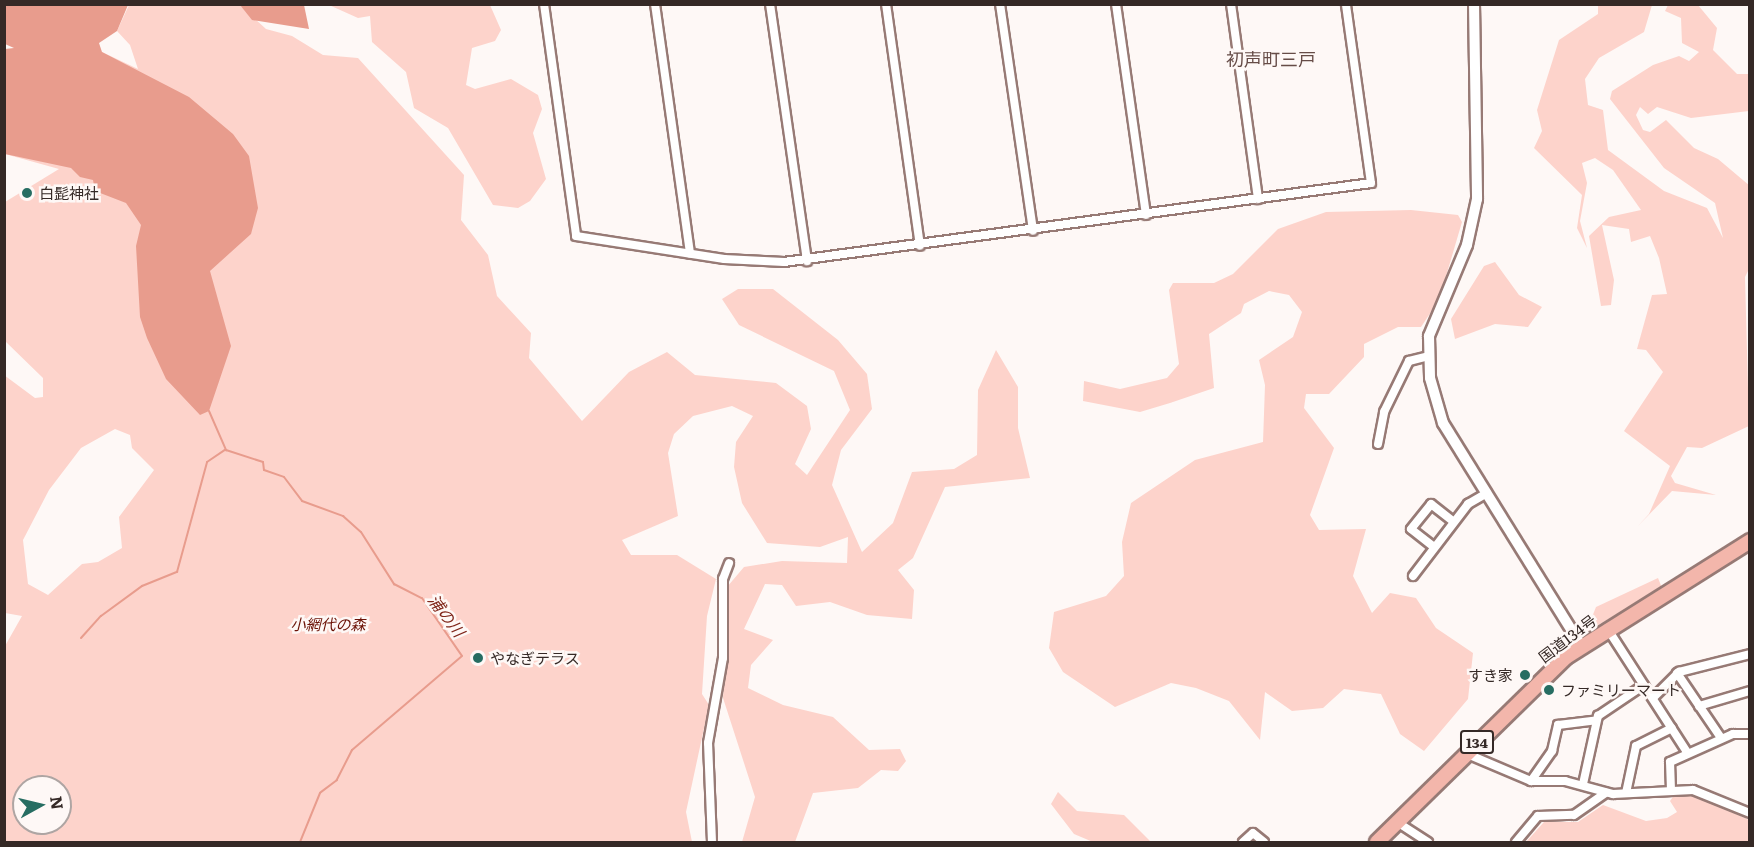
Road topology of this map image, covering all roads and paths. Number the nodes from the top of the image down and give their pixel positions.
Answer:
1 (544, 4) edge
2 (655, 4) edge
3 (770, 4) edge
4 (886, 4) edge
5 (1000, 4) edge
6 (1116, 4) edge
7 (1230, 4) edge
8 (1346, 4) edge
9 (1474, 4) edge
10 (1258, 199) junction
11 (1146, 215) junction
12 (1032, 231) junction
13 (920, 246) junction
14 (690, 254) junction
15 (807, 261) junction
16 (1429, 356) junction
17 (1378, 444) dead end
18 (1487, 492) junction
19 (1454, 522) junction
20 (1749, 541) edge
21 (1434, 547) junction
22 (729, 563) dead end
23 (1413, 576) dead end
24 (1607, 628) junction
25 (1581, 645) junction
26 (1749, 654) edge
27 (1677, 673) junction
28 (1644, 685) junction
29 (1749, 691) edge
30 (1653, 698) junction
31 (1699, 705) junction
32 (1596, 720) junction
33 (1672, 728) junction
34 (1749, 734) edge
35 (1721, 738) junction
36 (1687, 752) junction
37 (1466, 753) junction
38 (1531, 781) junction
39 (1583, 784) junction
40 (1671, 790) junction
41 (1606, 793) junction
42 (1626, 793) junction
43 (1749, 813) edge
44 (1397, 822) junction
45 (712, 843) edge
46 (1243, 843) edge
47 (1264, 843) edge
48 (1377, 843) edge
49 (1428, 843) edge
50 (1516, 843) edge

1 - 14 street
2 - 14 street
3 - 15 street
4 - 13 street
5 - 12 street
6 - 11 street
7 - 10 street
8 - 10 street
9 - 16 street
10 - 11 street
11 - 12 street
12 - 13 street
13 - 15 street
14 - 15 street
16 - 17 street
16 - 18 street
18 - 19 street
18 - 25 street
19 - 21 street
19 - 21 street
20 - 24 highway, 国道134号 / 134
21 - 23 street
22 - 45 street
24 - 25 highway, 国道134号 / 134
24 - 28 street
25 - 37 highway, 国道134号 / 134
26 - 27 street
27 - 30 street
27 - 31 street
28 - 30 street
28 - 32 street
29 - 31 street
30 - 33 street
31 - 35 street
32 - 38 street
32 - 39 street
33 - 36 street
33 - 42 street
34 - 35 street
35 - 36 street
36 - 40 street
37 - 38 street
37 - 44 highway, 国道134号 / 134
38 - 39 street
39 - 41 street
40 - 42 street
40 - 43 street
41 - 42 street
41 - 50 street
44 - 48 highway, 国道134号 / 134
44 - 49 street
46 - 47 street

